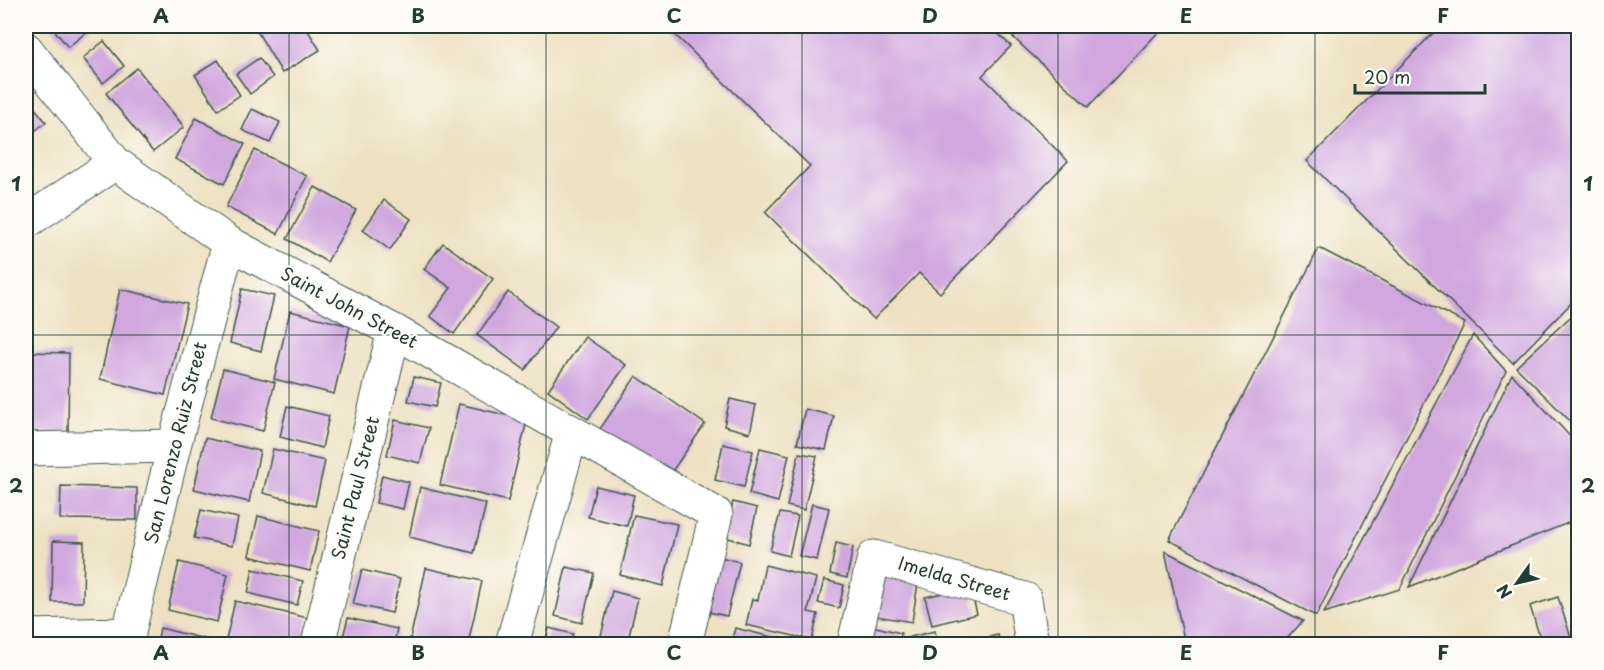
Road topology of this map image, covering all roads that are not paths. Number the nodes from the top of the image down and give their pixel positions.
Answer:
1 (26, 49) edge
2 (115, 163) junction
3 (26, 222) edge
4 (229, 243) junction
5 (394, 332) junction
6 (572, 432) junction
7 (174, 446) junction
8 (26, 449) edge
9 (26, 636) edge
10 (128, 639) edge
11 (318, 645) edge
12 (512, 645) edge
13 (685, 645) edge
14 (854, 645) edge
15 (1032, 645) edge

1 - 2 street, Saint John Street
2 - 3 street
2 - 4 street, Saint John Street
4 - 5 street, Saint John Street
4 - 7 street, San Lorenzo Ruiz Street
5 - 6 street, Saint John Street
5 - 11 street, Saint Paul Street
6 - 12 street
6 - 13 street, Saint John Street
7 - 8 street
7 - 10 street, San Lorenzo Ruiz Street
9 - 10 street
14 - 15 street, Imelda Street

